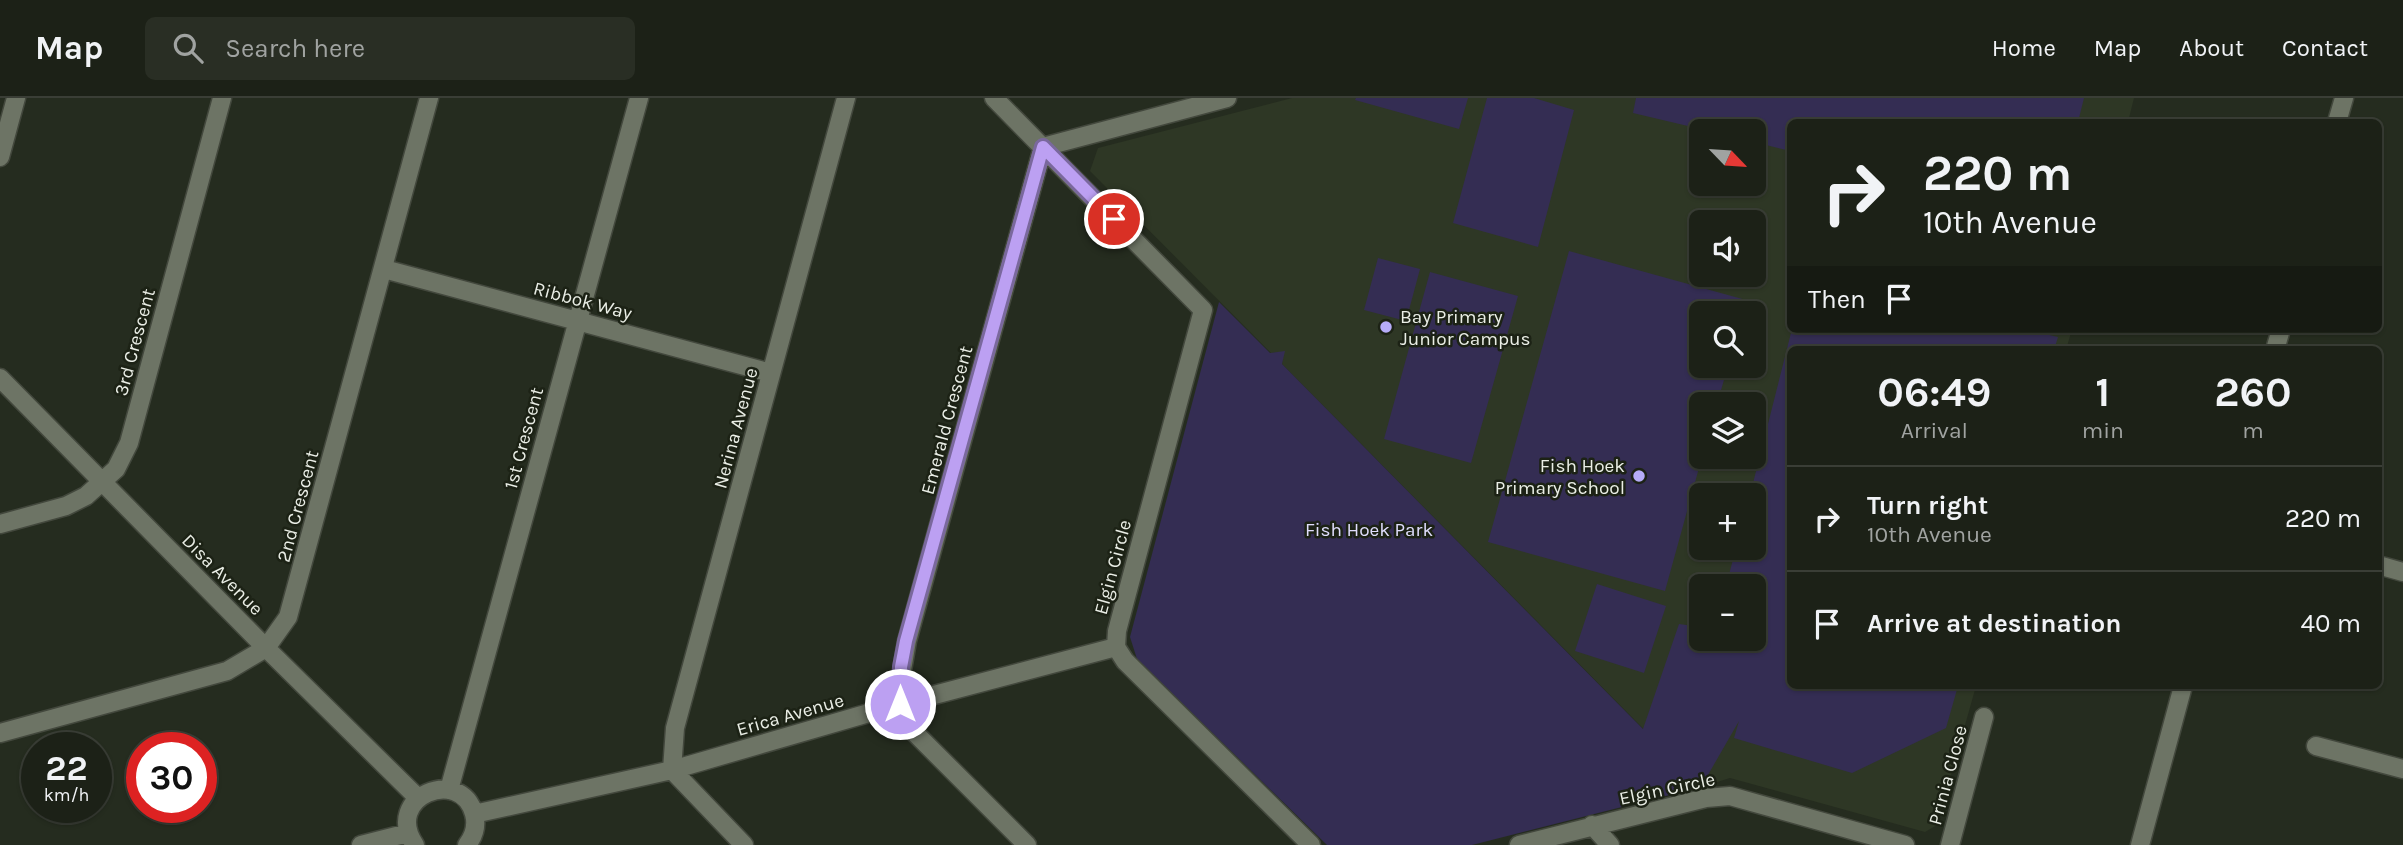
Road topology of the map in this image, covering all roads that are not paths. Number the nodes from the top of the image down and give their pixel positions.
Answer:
1 (16, 98) edge
2 (222, 98) edge
3 (429, 98) edge
4 (639, 98) edge
5 (846, 98) edge
6 (994, 98) edge
7 (1227, 98) edge
8 (2344, 98) edge
9 (2338, 119) edge
10 (1043, 147) junction
11 (0, 157) edge
12 (384, 269) junction
13 (578, 320) junction
14 (771, 373) junction
15 (0, 378) edge
16 (102, 482) junction
17 (0, 524) edge
18 (2382, 566) edge
19 (2403, 572) edge
20 (1116, 647) junction
21 (266, 648) junction
22 (2182, 689) edge
23 (900, 704) junction
24 (1984, 717) dead end
25 (0, 733) edge
26 (2316, 746) dead end
27 (2403, 769) edge
28 (672, 770) junction
29 (449, 790) junction
30 (418, 798) junction
31 (474, 814) junction
32 (1592, 825) junction
33 (412, 839) edge
34 (1895, 844) edge
35 (361, 845) edge
36 (467, 845) edge
37 (744, 845) edge
38 (1027, 845) edge
39 (1311, 845) edge
40 (1519, 845) edge
41 (1610, 845) edge
42 (1950, 845) edge
43 (2140, 845) edge

1 - 11 street
2 - 16 street, 3rd Crescent
3 - 12 street, 2nd Crescent
4 - 13 street, 1st Crescent
5 - 14 street, Nerina Avenue
6 - 10 street
7 - 10 street
8 - 9 street
10 - 20 street, Elgin Circle
10 - 23 street, Emerald Crescent
12 - 13 street, Ribbok Way
12 - 21 street, 2nd Crescent
13 - 14 street, Ribbok Way
13 - 29 street, 1st Crescent
14 - 28 street, Nerina Avenue
15 - 16 street, Disa Avenue
16 - 17 street, 3rd Crescent
16 - 21 street, Disa Avenue
18 - 19 street
20 - 23 street, Erica Avenue
20 - 39 street
21 - 25 street, 2nd Crescent
21 - 30 street, Disa Avenue
22 - 43 street
23 - 28 street, Erica Avenue
23 - 38 street, Emerald Crescent
24 - 42 street, Prinia Close
26 - 27 street
28 - 31 street, Erica Avenue
28 - 37 street
29 - 30 street
29 - 31 street
30 - 33 street
31 - 36 street
32 - 34 street, Elgin Circle
32 - 40 street, Elgin Circle
32 - 41 street
33 - 35 street

